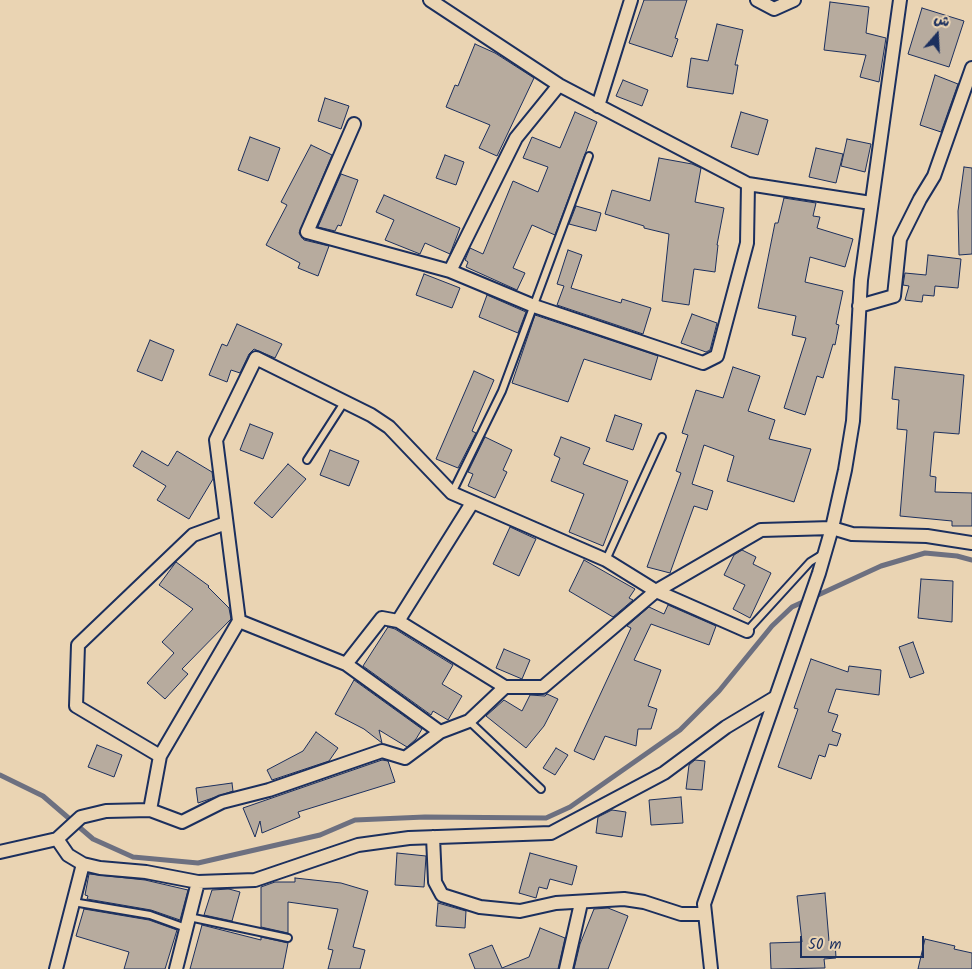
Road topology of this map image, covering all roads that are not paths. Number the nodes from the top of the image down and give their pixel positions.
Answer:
1 (430, 0) edge
2 (631, 0) edge
3 (757, 0) edge
4 (794, 0) edge
5 (900, 0) edge
6 (972, 68) edge
7 (560, 85) junction
8 (598, 106) junction
9 (354, 124) dead end
10 (589, 156) dead end
11 (748, 184) junction
12 (871, 203) junction
13 (450, 271) junction
14 (534, 306) junction
15 (859, 306) junction
16 (345, 401) junction
17 (662, 437) dead end
18 (307, 460) dead end
19 (452, 493) junction
20 (472, 503) junction
21 (226, 523) junction
22 (832, 528) junction
23 (972, 544) edge
24 (825, 553) junction
25 (606, 560) junction
26 (656, 591) junction
27 (239, 621) junction
28 (398, 621) junction
29 (747, 631) joint
30 (346, 664) junction
31 (505, 687) junction
32 (776, 697) junction
33 (469, 721) junction
34 (440, 732) junction
35 (160, 756) junction
36 (541, 789) dead end
37 (150, 810) junction
38 (62, 835) junction
39 (433, 837) junction
40 (0, 852) edge
41 (83, 864) junction
42 (198, 882) junction
43 (72, 902) junction
44 (581, 903) junction
45 (705, 914) junction
46 (187, 922) junction
47 (288, 938) dead end
48 (56, 969) edge
49 (176, 969) edge
50 (566, 969) edge
51 (711, 969) edge

1 - 7 street
2 - 8 street
3 - 4 street
5 - 12 street
6 - 15 street
7 - 8 street
7 - 13 street
8 - 11 street
9 - 13 street
10 - 14 lane
11 - 12 street
11 - 14 street
12 - 15 street
13 - 14 street
14 - 19 lane
15 - 22 street
16 - 18 lane
16 - 19 street
16 - 21 street
17 - 25 lane
19 - 20 street
20 - 25 street
20 - 28 street
21 - 27 street
21 - 35 street
22 - 23 street
22 - 24 street
22 - 26 street
24 - 29 lane
24 - 32 street
25 - 26 street
26 - 29 street
26 - 31 street
27 - 30 street
27 - 35 street
28 - 30 street
28 - 31 street
30 - 34 street
31 - 33 street
32 - 39 street
32 - 45 street
33 - 34 street
33 - 36 lane
34 - 37 street
35 - 37 street
37 - 38 street
38 - 40 street
38 - 41 street
39 - 42 street
39 - 44 street
41 - 42 street
41 - 43 street
42 - 46 street
43 - 46 lane
43 - 48 street
44 - 45 street
44 - 50 street
45 - 51 street
46 - 47 lane
46 - 49 street

